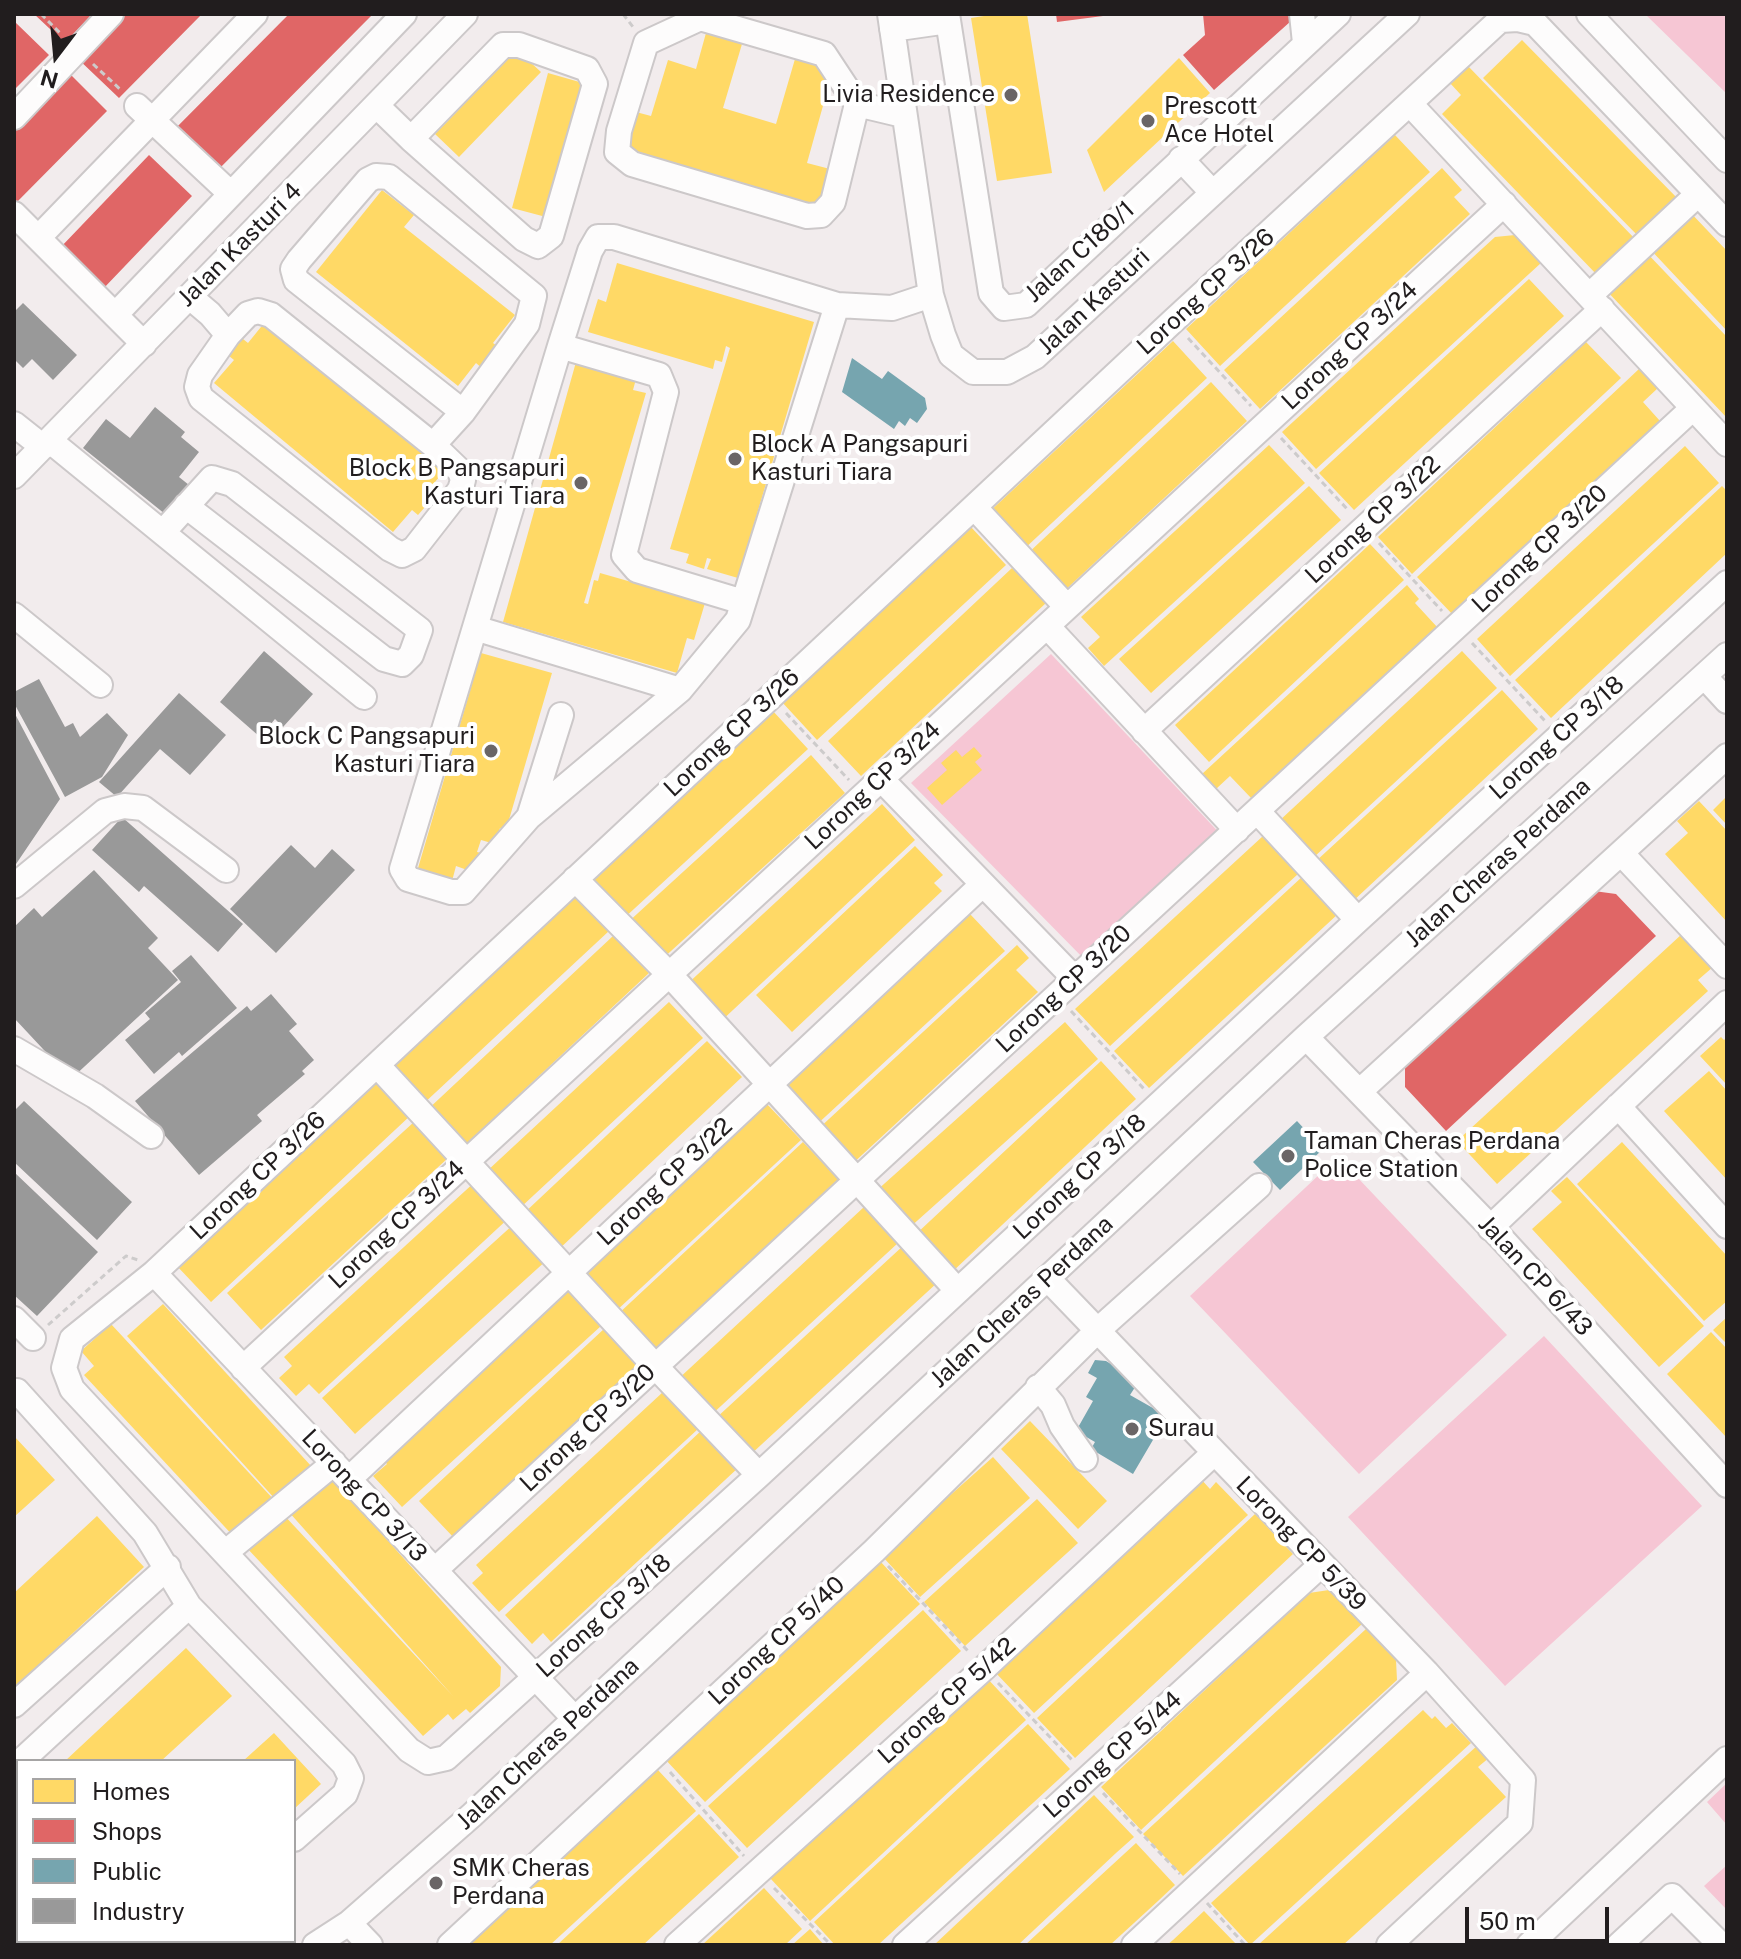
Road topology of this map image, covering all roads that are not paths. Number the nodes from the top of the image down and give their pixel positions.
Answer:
1 (111, 14) edge
2 (255, 14) edge
3 (404, 14) edge
4 (465, 14) edge
5 (1302, 14) edge
6 (1338, 14) edge
7 (1407, 14) edge
8 (1589, 14) edge
9 (947, 18) edge
10 (891, 22) edge
11 (1305, 43) junction
12 (857, 104) junction
13 (1411, 105) junction
14 (377, 106) junction
15 (145, 113) junction
16 (903, 115) junction
17 (14, 117) edge
18 (411, 139) junction
19 (1181, 159) junction
20 (1727, 160) edge
21 (1212, 192) junction
22 (231, 194) junction
23 (1698, 194) junction
24 (1504, 204) junction
25 (14, 214) edge
26 (1727, 224) edge
27 (38, 238) junction
28 (931, 295) junction
29 (190, 297) junction
30 (1596, 303) junction
31 (837, 305) junction
32 (115, 315) junction
33 (228, 335) junction
34 (144, 344) junction
35 (560, 346) junction
36 (1693, 408) junction
37 (463, 412) junction
38 (14, 424) edge
39 (46, 443) junction
40 (1727, 444) edge
41 (433, 445) junction
42 (14, 476) edge
43 (186, 506) junction
44 (974, 507) junction
45 (163, 532) junction
46 (1727, 583) edge
47 (743, 602) junction
48 (1067, 607) junction
49 (14, 615) edge
50 (1047, 626) junction
51 (475, 628) junction
52 (1727, 655) edge
53 (1704, 676) junction
54 (100, 685) dead end
55 (680, 690) junction
56 (364, 697) dead end
57 (1727, 701) edge
58 (561, 715) dead end
59 (1144, 731) junction
60 (1727, 756) edge
61 (872, 787) junction
62 (1257, 811) junction
63 (529, 817) junction
64 (1237, 830) junction
65 (1622, 854) junction
66 (226, 870) dead end
67 (575, 879) junction
68 (982, 885) junction
69 (14, 886) edge
70 (1358, 920) junction
71 (1727, 966) edge
72 (669, 974) junction
73 (1066, 987) junction
74 (1727, 1003) edge
75 (1306, 1037) junction
76 (14, 1049) edge
77 (377, 1065) junction
78 (769, 1085) junction
79 (1360, 1091) junction
80 (1618, 1106) junction
81 (151, 1136) dead end
82 (468, 1160) junction
83 (857, 1180) junction
84 (1259, 1186) dead end
85 (1727, 1226) edge
86 (1490, 1228) junction
87 (569, 1272) junction
88 (154, 1273) junction
89 (1047, 1278) junction
90 (957, 1290) junction
91 (14, 1319) edge
92 (1098, 1330) junction
93 (33, 1338) road end
94 (655, 1366) junction
95 (243, 1368) junction
96 (1038, 1387) junction
97 (14, 1391) edge
98 (1214, 1453) junction
99 (1085, 1459) dead end
100 (341, 1471) junction
101 (759, 1475) junction
102 (1727, 1485) edge
103 (226, 1552) junction
104 (1321, 1565) junction
105 (168, 1567) junction
106 (435, 1570) junction
107 (189, 1606) junction
108 (1427, 1673) junction
109 (537, 1677) junction
110 (14, 1705) edge
111 (575, 1719) junction
112 (23, 1759) edge
113 (1725, 1765) edge
114 (296, 1837) edge
115 (349, 1923) junction
116 (315, 1945) edge
117 (370, 1945) edge
118 (450, 1945) edge
119 (677, 1945) edge
120 (905, 1945) edge
121 (1134, 1945) edge
122 (1389, 1945) edge
123 (1529, 1945) edge
124 (1619, 1945) edge
125 (1721, 1945) edge

1 - 17 street
2 - 15 street
3 - 22 street
4 - 14 street, Jalan Kasturi 4
5 - 11 street
6 - 11 street, Jalan C180/1
7 - 21 street, Jalan Kasturi
8 - 20 street
9 - 10 street
9 - 19 street, Jalan C180/1
10 - 16 street, Jalan Kasturi
11 - 19 street, Jalan C180/1
12 - 12 street
12 - 16 street
13 - 23 street, Lorong CP 3/26
13 - 24 street
13 - 44 street, Lorong CP 3/26
14 - 18 street
14 - 29 street, Jalan Kasturi 4
15 - 22 street
15 - 27 street
16 - 28 street, Jalan Kasturi
18 - 18 street
19 - 21 street
21 - 28 street, Jalan Kasturi
22 - 32 street
23 - 26 street
23 - 30 street, Lorong CP 3/22
24 - 30 street
24 - 48 street, Lorong CP 3/24
25 - 27 street
27 - 32 street
28 - 31 street
29 - 33 street
29 - 34 street, Jalan Kasturi 4
30 - 36 street
30 - 59 street, Lorong CP 3/22
31 - 35 street
31 - 47 street
32 - 34 street
33 - 41 street
33 - 41 street
34 - 39 street, Jalan Kasturi 4
35 - 47 street
35 - 51 street
36 - 40 street
36 - 62 street, Lorong CP 3/20
37 - 37 street
37 - 41 street
38 - 39 street
39 - 42 street, Jalan Kasturi 4
39 - 45 street
43 - 43 street
43 - 45 street
44 - 48 street
44 - 67 street, Lorong CP 3/26
45 - 56 street
46 - 70 street, Lorong CP 3/18
47 - 55 street
48 - 50 street, Lorong CP 3/24
49 - 54 street
50 - 59 street
50 - 61 street, Lorong CP 3/24
51 - 55 street
51 - 63 street
52 - 53 street, Jalan Cheras Perdana
53 - 57 street
53 - 75 street, Jalan Cheras Perdana
55 - 63 street
58 - 63 street
59 - 64 street
60 - 65 street
61 - 68 street
61 - 72 street, Lorong CP 3/24
62 - 64 street, Lorong CP 3/20
62 - 70 street
64 - 73 street, Lorong CP 3/20
65 - 71 street
65 - 79 street
66 - 69 street
67 - 72 street
67 - 77 street, Lorong CP 3/26
68 - 73 street
68 - 78 street, Lorong CP 3/22
70 - 90 street, Lorong CP 3/18
72 - 78 street
72 - 82 street, Lorong CP 3/24
73 - 83 street, Lorong CP 3/20
74 - 80 street
75 - 79 street, Jalan CP 6/43
75 - 89 street, Jalan Cheras Perdana
76 - 81 street
77 - 82 street
77 - 88 street, Lorong CP 3/26
78 - 83 street
78 - 87 street, Lorong CP 3/22
79 - 86 street, Jalan CP 6/43
80 - 85 street
80 - 86 street
82 - 87 street
82 - 95 street, Lorong CP 3/24
83 - 90 street
83 - 94 street, Lorong CP 3/20
84 - 92 street, Lorong CP 5/40
86 - 102 street, Jalan CP 6/43
87 - 94 street
87 - 100 street, Lorong CP 3/22
88 - 95 street, Lorong CP 3/13
88 - 103 street, Lorong CP 3/26
89 - 92 street, Lorong CP 5/39
89 - 111 street, Jalan Cheras Perdana
90 - 101 street, Lorong CP 3/18
91 - 93 street
92 - 96 street, Lorong CP 5/40
92 - 98 street, Lorong CP 5/39
94 - 101 street
94 - 106 street, Lorong CP 3/20
95 - 100 street, Lorong CP 3/13
96 - 99 street
96 - 118 street, Lorong CP 5/40
97 - 105 street
98 - 104 street, Lorong CP 5/39
98 - 119 street, Lorong CP 5/42
100 - 103 street, Lorong CP 3/22
100 - 106 street, Lorong CP 3/13
101 - 109 street, Lorong CP 3/18
103 - 109 street, Lorong CP 3/18
104 - 108 street, Lorong CP 5/39
104 - 120 street, Lorong CP 5/44
105 - 107 street
105 - 110 street
106 - 109 street, Lorong CP 3/13
107 - 112 street
107 - 114 street
108 - 121 street
108 - 122 street, Lorong CP 5/39
109 - 111 street, Lorong CP 3/13
111 - 115 street, Jalan Cheras Perdana
113 - 123 street
115 - 116 street, Jalan Cheras Perdana
115 - 117 street
124 - 125 street

